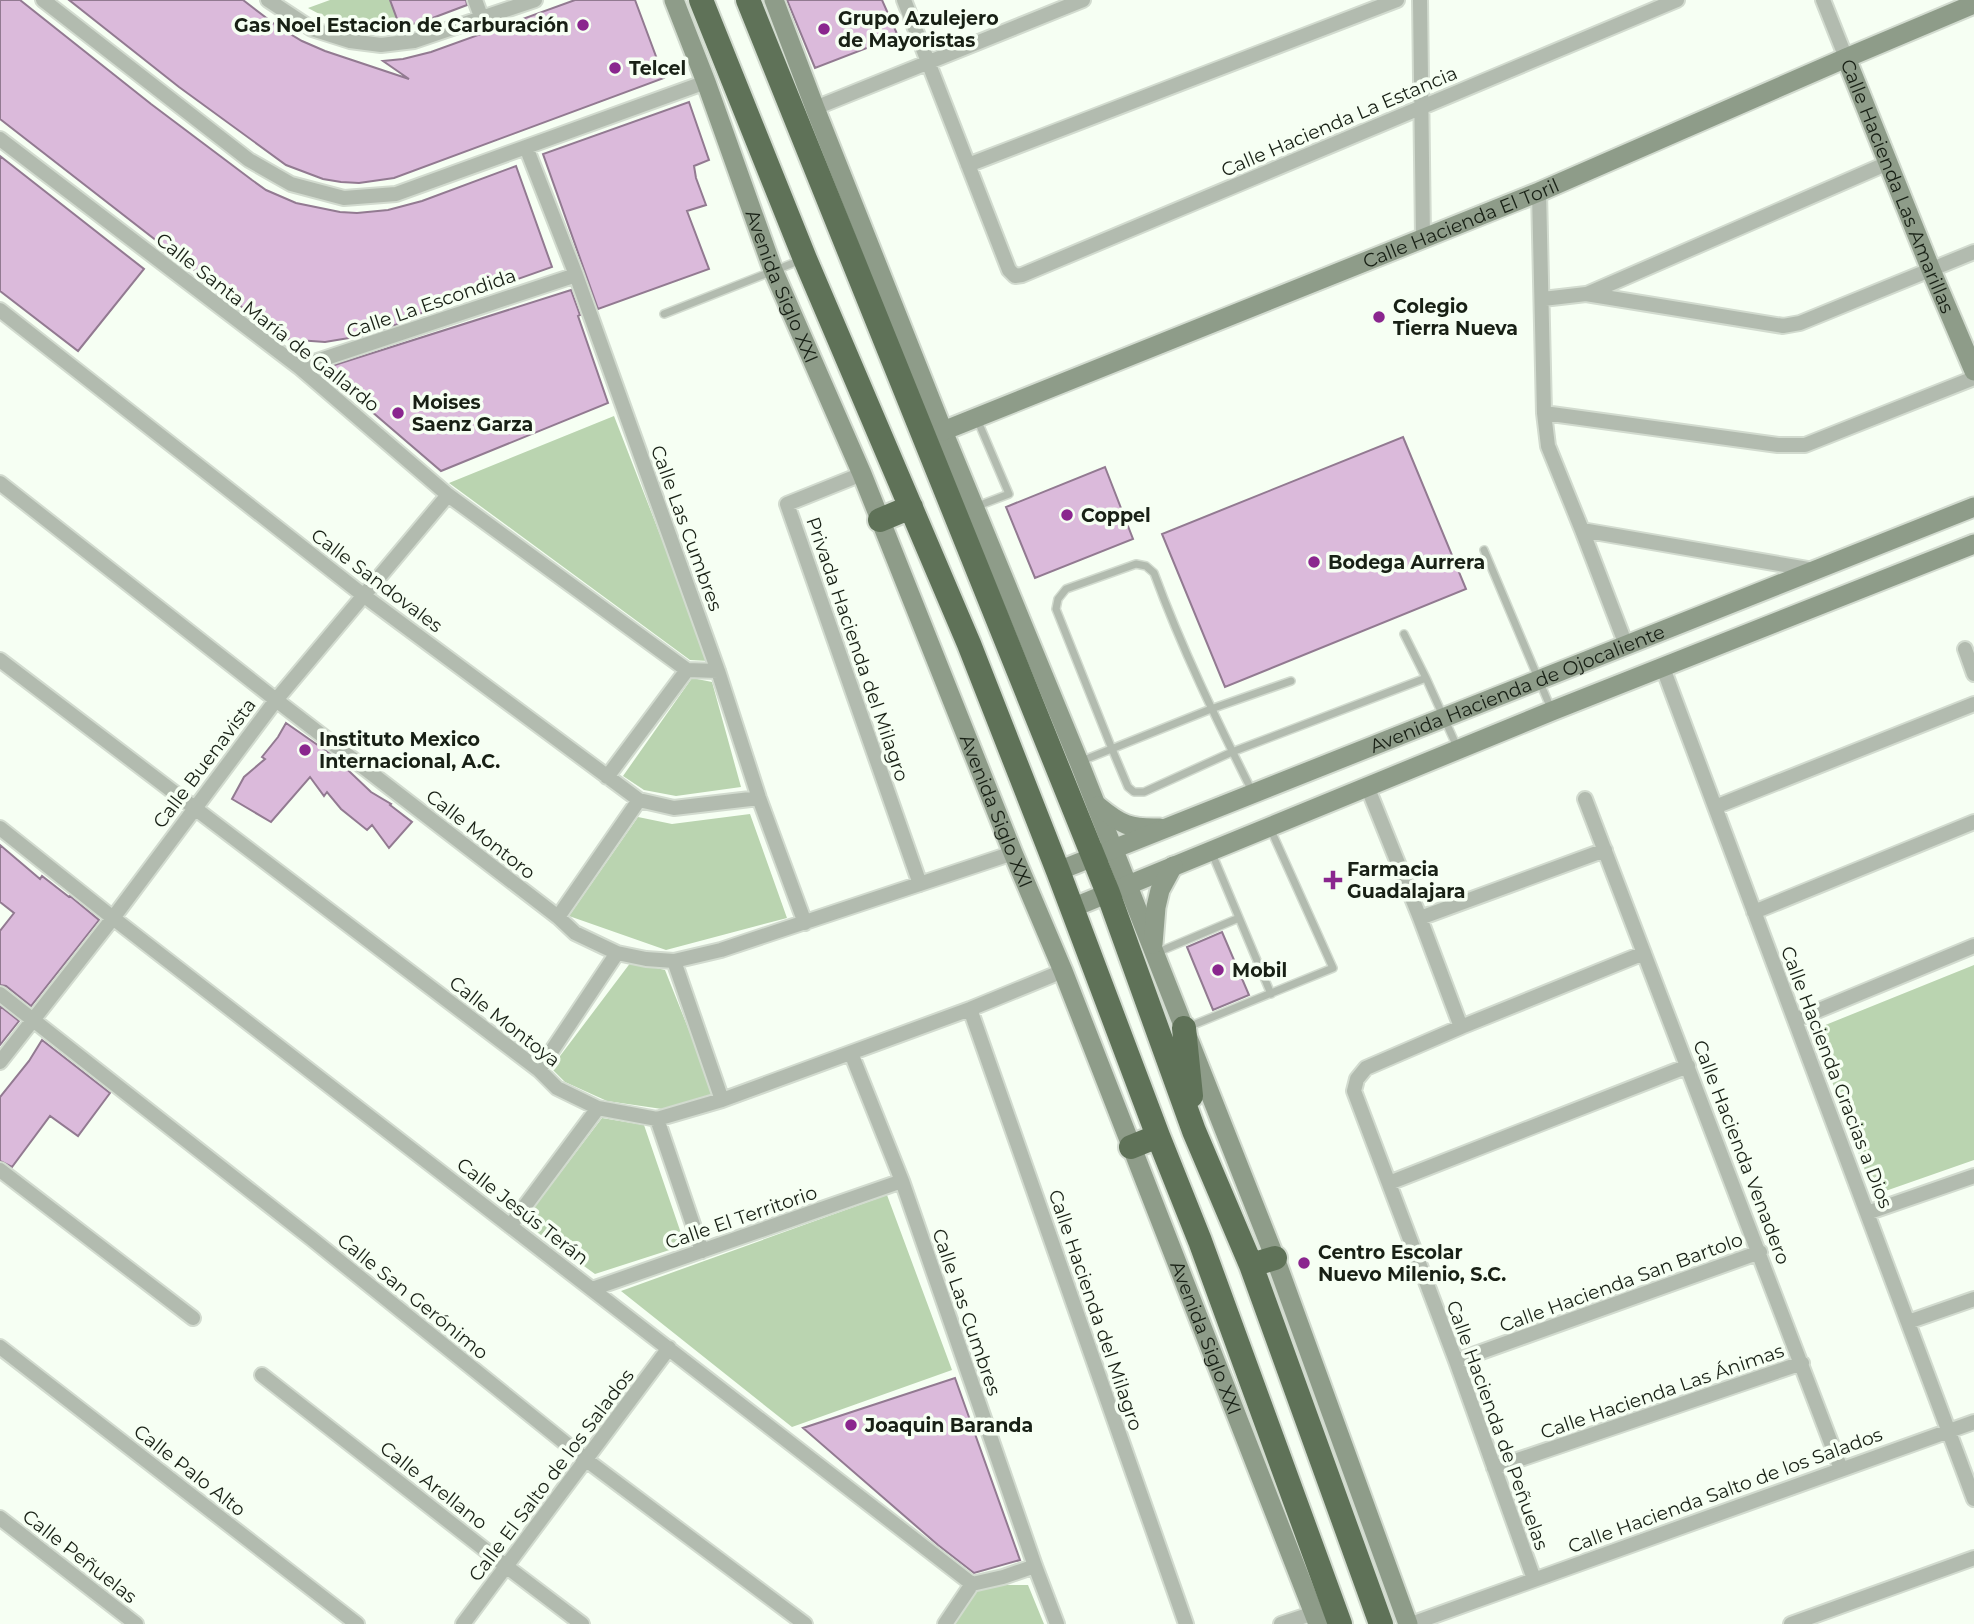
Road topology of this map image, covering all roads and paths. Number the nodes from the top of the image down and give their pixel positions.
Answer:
1 (43, 0) edge
2 (268, 0) edge
3 (475, 0) edge
4 (535, 0) edge
5 (674, 0) edge
6 (701, 0) edge
7 (748, 0) edge
8 (774, 0) edge
9 (904, 0) edge
10 (1083, 0) edge
11 (1397, 0) edge
12 (1420, 0) edge
13 (1677, 0) edge
14 (1823, 0) edge
15 (1974, 4) edge
16 (482, 19) junction
17 (1846, 58) junction
18 (928, 63) junction
19 (706, 82) junction
20 (1422, 107) junction
21 (815, 108) junction
22 (0, 139) edge
23 (526, 148) junction
24 (1888, 163) junction
25 (968, 165) junction
26 (1539, 192) junction
27 (1423, 238) junction
28 (1974, 252) edge
29 (805, 259) junction
30 (773, 270) junction
31 (1931, 270) junction
32 (576, 275) junction
33 (1586, 295) junction
34 (1543, 299) junction
35 (0, 310) edge
36 (664, 314) dead end
37 (299, 368) junction
38 (1974, 371) edge
39 (1974, 378) edge
40 (1544, 413) junction
41 (977, 419) junction
42 (943, 431) junction
43 (862, 474) junction
44 (0, 483) edge
45 (448, 495) junction
46 (911, 507) junction
47 (974, 507) junction
48 (1974, 507) edge
49 (880, 520) junction
50 (1582, 530) junction
51 (1974, 544) edge
52 (1484, 550) dead end
53 (1815, 570) junction
54 (363, 595) junction
55 (1404, 634) dead end
56 (1626, 645) junction
57 (1965, 649) dead end
58 (0, 660) edge
59 (1663, 668) junction
60 (687, 670) junction
61 (718, 671) junction
62 (1974, 674) edge
63 (1426, 678) junction
64 (1539, 680) junction
65 (1291, 681) dead end
66 (276, 700) junction
67 (1974, 704) edge
68 (1211, 709) junction
69 (1552, 711) junction
70 (1445, 718) junction
71 (1112, 750) junction
72 (1458, 750) junction
73 (1233, 752) junction
74 (1079, 762) junction
75 (607, 777) junction
76 (1367, 786) junction
77 (1254, 794) junction
78 (759, 798) junction
79 (1585, 799) dead end
80 (639, 800) junction
81 (1096, 805) junction
82 (1715, 807) junction
83 (193, 808) junction
84 (1974, 822) edge
85 (1171, 827) junction
86 (1269, 827) junction
87 (0, 828) edge
88 (1211, 850) junction
89 (1605, 850) junction
90 (1013, 853) junction
91 (1104, 854) junction
92 (1172, 866) junction
93 (1058, 871) junction
94 (920, 884) junction
95 (1118, 889) junction
96 (1072, 908) junction
97 (1754, 912) junction
98 (558, 917) junction
99 (113, 918) junction
100 (1239, 918) junction
101 (1420, 918) junction
102 (805, 923) junction
103 (1974, 946) edge
104 (1154, 951) junction
105 (617, 953) junction
106 (1644, 953) junction
107 (674, 961) junction
108 (1063, 971) junction
109 (1271, 993) junction
110 (0, 994) edge
111 (970, 1009) junction
112 (33, 1018) junction
113 (1795, 1020) junction
114 (1461, 1027) junction
115 (1184, 1028) junction
116 (851, 1053) junction
117 (0, 1062) edge
118 (1688, 1066) junction
119 (539, 1070) junction
120 (722, 1100) junction
121 (598, 1108) junction
122 (657, 1119) junction
123 (1194, 1131) junction
124 (1158, 1136) junction
125 (1131, 1147) junction
126 (0, 1170) edge
127 (1974, 1176) edge
128 (902, 1181) junction
129 (1389, 1183) junction
130 (1867, 1213) junction
131 (510, 1226) junction
132 (702, 1251) junction
133 (1760, 1252) junction
134 (1275, 1258) junction
135 (1251, 1265) junction
136 (592, 1289) junction
137 (1974, 1298) edge
138 (193, 1318) dead end
139 (1908, 1322) junction
140 (0, 1347) edge
141 (669, 1348) junction
142 (1456, 1361) junction
143 (1802, 1363) junction
144 (262, 1375) dead end
145 (1974, 1422) edge
146 (1949, 1431) junction
147 (586, 1459) junction
148 (1494, 1468) junction
149 (1841, 1469) junction
150 (1281, 1496) junction
151 (1974, 1499) edge
152 (0, 1518) edge
153 (1974, 1558) edge
154 (1035, 1566) junction
155 (507, 1567) junction
156 (1534, 1579) junction
157 (972, 1584) junction
158 (1316, 1619) edge
159 (136, 1624) edge
160 (357, 1624) edge
161 (463, 1624) edge
162 (582, 1624) edge
163 (805, 1624) edge
164 (945, 1624) edge
165 (1057, 1624) edge
166 (1186, 1624) edge
167 (1281, 1624) edge
168 (1340, 1624) edge
169 (1381, 1624) edge
170 (1409, 1624) edge
171 (1791, 1624) edge

1 - 23 street
2 - 16 street
3 - 16 street
4 - 16 street
5 - 19 street, Avenida Siglo XXI
6 - 29 highway, Avenida Siglo XXI
7 - 91 highway
8 - 21 street
9 - 18 street
10 - 18 street
11 - 25 street
12 - 20 street
13 - 20 street, Calle Hacienda La Estancia
14 - 17 street, Calle Hacienda Las Amarillas
15 - 17 street, Calle Hacienda El Toril
17 - 24 street, Calle Hacienda Las Amarillas
17 - 26 street, Calle Hacienda El Toril
18 - 21 street
18 - 25 street
19 - 23 street
19 - 30 street, Avenida Siglo XXI
20 - 25 street, Calle Hacienda La Estancia
20 - 27 street
21 - 42 street
22 - 37 street, Calle Santa María de Gallardo
23 - 32 street, Calle Las Cumbres
24 - 31 street, Calle Hacienda Las Amarillas
24 - 33 street
26 - 27 street, Calle Hacienda El Toril
26 - 34 street
27 - 41 street, Calle Hacienda El Toril
28 - 31 street
29 - 30 lane
29 - 46 highway, Avenida Siglo XXI
30 - 36 lane
30 - 43 street, Avenida Siglo XXI
31 - 33 street
31 - 38 street, Calle Hacienda Las Amarillas
32 - 37 street, Calle La Escondida
32 - 61 street, Calle Las Cumbres
33 - 34 street
34 - 40 street
35 - 54 street, Calle Sandovales
37 - 45 street, Calle Santa María de Gallardo
39 - 40 street
40 - 50 street
41 - 42 street, Calle Hacienda El Toril
41 - 47 lane
42 - 47 street
43 - 49 street, Avenida Siglo XXI
43 - 94 street, Privada Hacienda del Milagro
44 - 66 street, Calle Montoro
45 - 54 street, Calle Buenavista
45 - 60 street, Calle Santa María de Gallardo
46 - 49 highway
46 - 93 highway, Avenida Siglo XXI
47 - 74 street
48 - 53 street, Avenida Hacienda de Ojocaliente
49 - 90 street, Avenida Siglo XXI
50 - 53 street
50 - 56 street
51 - 59 street, Avenida Hacienda de Ojocaliente
52 - 64 lane
53 - 56 street, Avenida Hacienda de Ojocaliente
54 - 66 street, Calle Buenavista
54 - 75 street, Calle Sandovales
55 - 63 lane
56 - 64 street, Avenida Hacienda de Ojocaliente
57 - 62 street
58 - 83 street, Calle Montoya
59 - 69 street, Avenida Hacienda de Ojocaliente
59 - 82 street, Calle Hacienda Gracias a Dios
60 - 61 street
60 - 75 street
61 - 78 street, Calle Las Cumbres
63 - 70 lane
63 - 73 lane
64 - 69 lane
64 - 70 street, Avenida Hacienda de Ojocaliente
65 - 68 lane
66 - 83 street, Calle Buenavista
66 - 98 street, Calle Montoro
67 - 82 street
68 - 71 lane
68 - 71 lane
68 - 73 lane
69 - 72 street, Avenida Hacienda de Ojocaliente
70 - 72 lane
70 - 77 street, Avenida Hacienda de Ojocaliente
71 - 73 lane
71 - 74 lane
72 - 76 street, Avenida Hacienda de Ojocaliente
73 - 77 lane
74 - 81 street
75 - 80 street, Calle Sandovales
76 - 86 street, Avenida Hacienda de Ojocaliente
76 - 101 street
77 - 85 street, Avenida Hacienda de Ojocaliente
78 - 80 street, Calle Sandovales
78 - 102 street, Calle Las Cumbres
79 - 89 street, Calle Hacienda Venadero
80 - 98 street
81 - 85 street
81 - 91 street
82 - 97 street, Calle Hacienda Gracias a Dios
83 - 99 street, Calle Buenavista
83 - 119 street, Calle Montoya
84 - 97 street
85 - 91 street, Avenida Hacienda de Ojocaliente
86 - 88 street, Avenida Hacienda de Ojocaliente
86 - 109 lane
87 - 99 street, Calle Jesús Terán
88 - 92 street, Avenida Hacienda de Ojocaliente
88 - 100 lane
89 - 101 street
89 - 106 street, Calle Hacienda Venadero
90 - 94 street, Calle Montoro
90 - 108 street, Avenida Siglo XXI
91 - 93 street, Avenida Hacienda de Ojocaliente
91 - 95 highway
92 - 95 street, Avenida Hacienda de Ojocaliente
92 - 104 street
93 - 96 highway, Avenida Siglo XXI
94 - 102 street, Calle Montoro
95 - 96 street, Avenida Hacienda de Ojocaliente
95 - 104 street
95 - 123 highway
96 - 124 highway, Avenida Siglo XXI
97 - 113 street, Calle Hacienda Gracias a Dios
98 - 105 street, Calle Montoro
99 - 112 street, Calle Buenavista
99 - 131 street, Calle Jesús Terán
100 - 104 lane
100 - 109 lane
101 - 114 street
102 - 107 street, Calle Montoro
103 - 113 street
104 - 115 street
105 - 107 street, Calle Montoro
105 - 119 street
106 - 114 street, Calle Hacienda de Peñuelas
106 - 118 street, Calle Hacienda Venadero
107 - 120 street
108 - 111 street, Calle Montoya
108 - 125 street, Avenida Siglo XXI
109 - 115 lane
110 - 112 street, Calle San Gerónimo
111 - 116 street, Calle Montoya
111 - 166 street, Calle Hacienda del Milagro
112 - 117 street, Calle Buenavista
112 - 147 street, Calle San Gerónimo
113 - 130 street, Calle Hacienda Gracias a Dios
114 - 129 street, Calle Hacienda de Peñuelas
115 - 123 highway
115 - 134 street
116 - 120 street, Calle Montoya
116 - 128 street, Calle Las Cumbres
118 - 129 street
118 - 133 street, Calle Hacienda Venadero
119 - 121 street, Calle Montoya
120 - 122 street, Calle Montoya
121 - 122 street, Calle Montoya
121 - 131 street
122 - 132 street
123 - 135 highway
124 - 125 highway
124 - 150 highway, Avenida Siglo XXI
125 - 150 street, Avenida Siglo XXI
126 - 138 street
127 - 130 street
128 - 132 street, Calle El Territorio
128 - 154 street, Calle Las Cumbres
129 - 142 street, Calle Hacienda de Peñuelas
130 - 139 street, Calle Hacienda Gracias a Dios
131 - 136 street, Calle Jesús Terán
132 - 136 street, Calle El Territorio
133 - 142 street, Calle Hacienda San Bartolo
133 - 143 street, Calle Hacienda Venadero
134 - 135 highway
134 - 170 street
135 - 169 highway
136 - 141 street, Calle Jesús Terán
137 - 139 street
139 - 146 street, Calle Hacienda Gracias a Dios
140 - 160 street, Calle Palo Alto
141 - 147 street, Calle El Salto de los Salados
141 - 157 street, Calle Jesús Terán
142 - 148 street, Calle Hacienda de Peñuelas
143 - 148 street, Calle Hacienda Las Ánimas
143 - 149 street, Calle Hacienda Venadero
144 - 155 street, Calle Arellano
145 - 146 street, Calle Hacienda Salto de los Salados
146 - 149 street, Calle Hacienda Salto de los Salados
146 - 151 street, Calle Hacienda Gracias a Dios
147 - 155 street, Calle El Salto de los Salados
147 - 163 street, Calle San Gerónimo
148 - 156 street, Calle Hacienda de Peñuelas
149 - 156 street, Calle Hacienda Salto de los Salados
150 - 158 street, Avenida Siglo XXI
150 - 168 highway, Avenida Siglo XXI
152 - 159 street, Calle Peñuelas
153 - 171 street
154 - 157 street
154 - 165 street, Calle Las Cumbres
155 - 161 street, Calle El Salto de los Salados
155 - 162 street, Calle Arellano
156 - 170 street, Calle Hacienda Salto de los Salados
157 - 164 street
158 - 167 street

